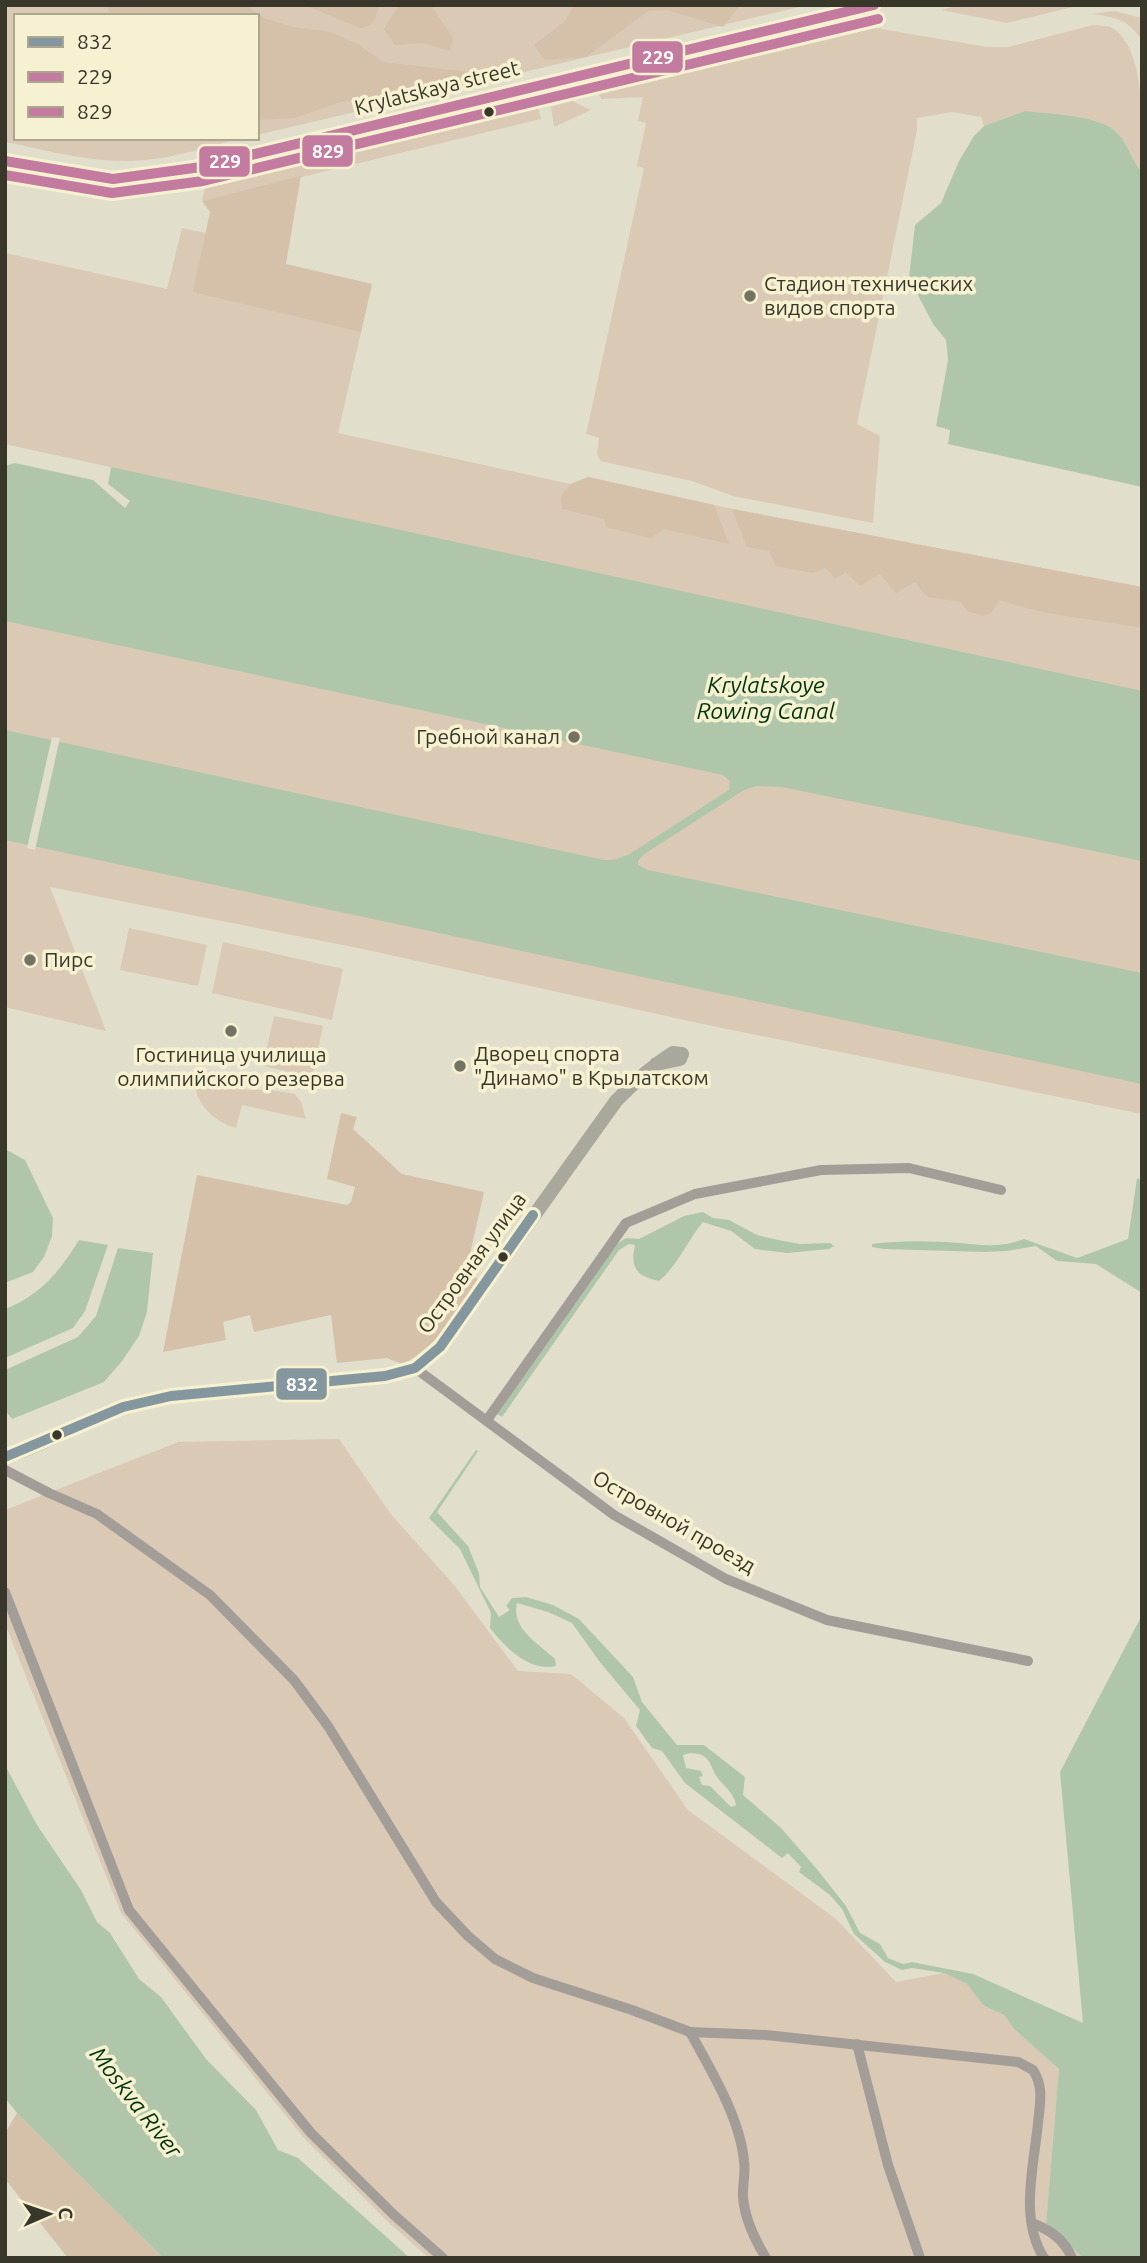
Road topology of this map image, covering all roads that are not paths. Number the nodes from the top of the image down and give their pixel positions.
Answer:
1 (875, 5) edge
2 (5, 161) edge
3 (673, 1052) dead end
4 (1001, 1189) dead end
5 (415, 1368) junction
6 (487, 1420) junction
7 (5, 1457) edge
8 (5, 1469) edge
9 (5, 1592) edge
10 (1028, 1661) dead end
11 (690, 2032) junction
12 (858, 2044) junction
13 (1032, 2223) junction
14 (443, 2258) edge
15 (766, 2258) edge
16 (920, 2258) edge
17 (1045, 2258) edge
18 (1072, 2258) edge

1 - 2 main road, Krylatskaya street
3 - 5 main road, Островная улица
4 - 6 street
5 - 6 street, Островной проезд
5 - 7 main road, Островная улица
6 - 10 street, Островной проезд
8 - 11 street
9 - 14 street
11 - 12 street
11 - 15 street
12 - 13 street
12 - 16 street
13 - 17 street
13 - 18 street

